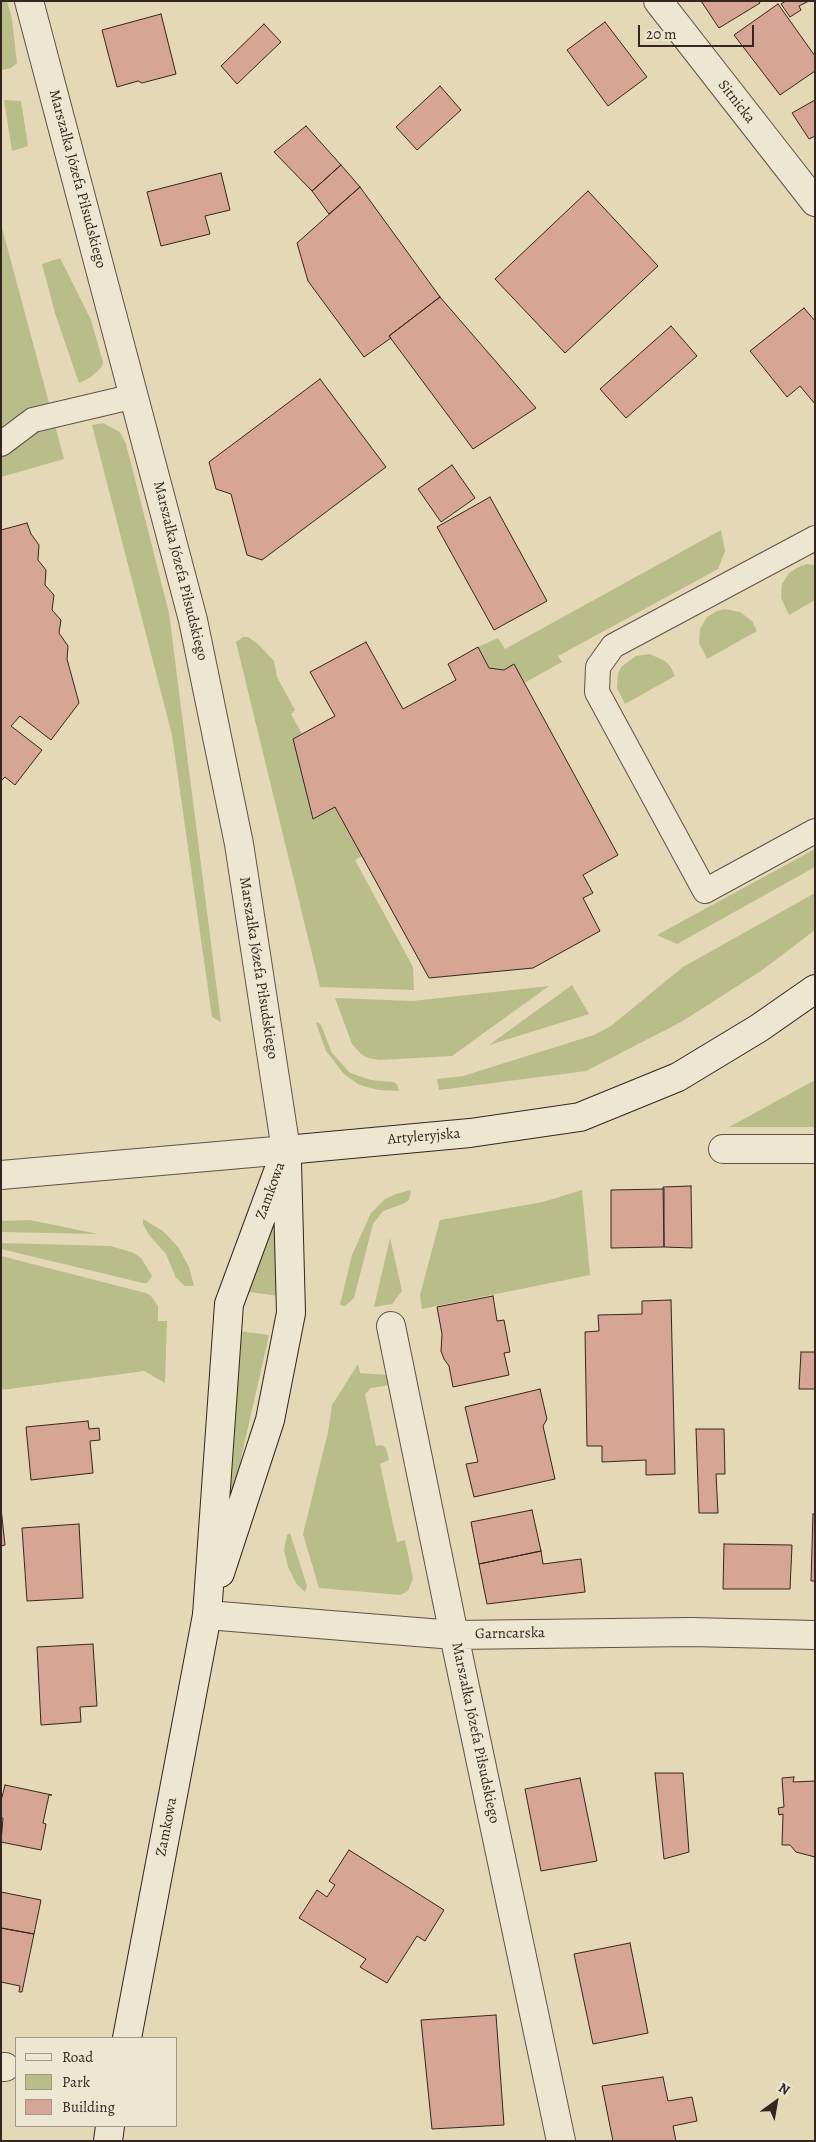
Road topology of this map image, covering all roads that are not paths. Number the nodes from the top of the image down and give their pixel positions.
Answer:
1 (29, 1) edge
2 (658, 1) edge
3 (815, 202) edge
4 (135, 396) junction
5 (1, 444) edge
6 (815, 538) edge
7 (815, 831) edge
8 (815, 990) edge
9 (723, 1149) dead end
10 (815, 1149) edge
11 (286, 1150) junction
12 (1, 1175) edge
13 (391, 1326) dead end
14 (207, 1615) junction
15 (815, 1635) edge
16 (454, 1636) junction
17 (127, 2037) edge
18 (110, 2127) edge
19 (108, 2141) edge
20 (561, 2141) edge

1 - 4 street, Marszałka Józefa Piłsudskiego
2 - 3 street, Sitnicka
4 - 5 lane
4 - 11 street, Marszałka Józefa Piłsudskiego
6 - 7 lane
8 - 11 street, Artyleryjska
9 - 10 street
11 - 12 street, Artyleryjska
11 - 14 street, Zamkowa
11 - 14 street, Zamkowa
13 - 16 street, Marszałka Józefa Piłsudskiego
14 - 16 street, Garncarska
14 - 17 street, Zamkowa
15 - 16 street, Garncarska
16 - 20 street, Marszałka Józefa Piłsudskiego
18 - 19 street

